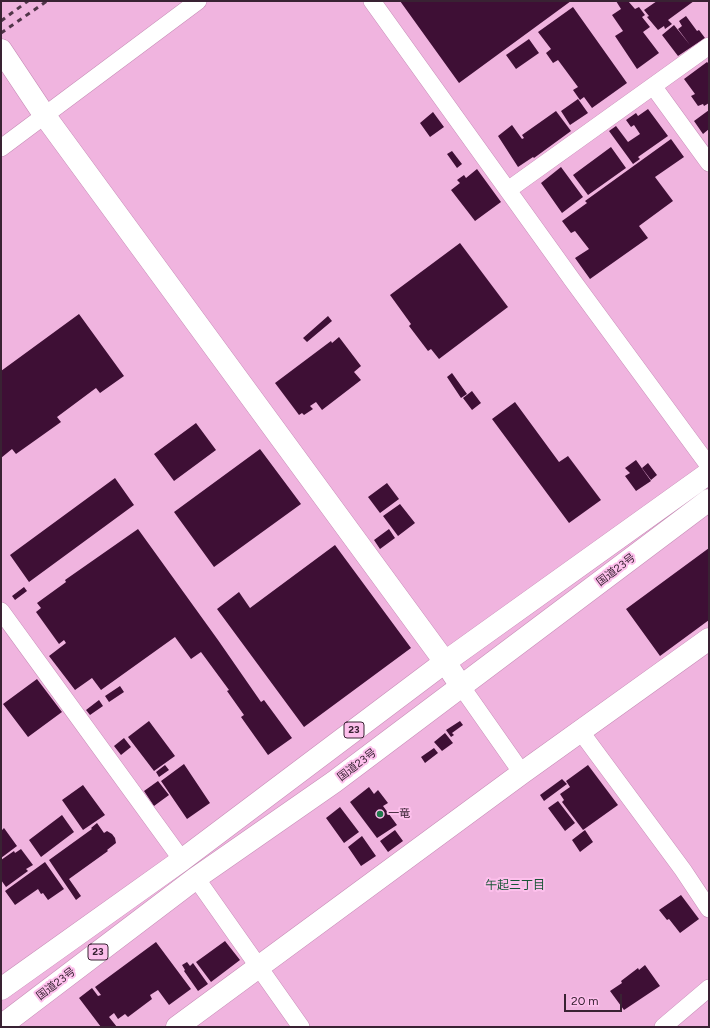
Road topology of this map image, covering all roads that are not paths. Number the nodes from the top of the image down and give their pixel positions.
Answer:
1 (198, 1) edge
2 (372, 1) edge
3 (709, 46) edge
4 (1, 50) edge
5 (653, 86) junction
6 (45, 116) junction
7 (1, 148) edge
8 (709, 162) edge
9 (508, 190) junction
10 (709, 466) edge
11 (709, 473) edge
12 (709, 500) edge
13 (1, 611) edge
14 (709, 639) edge
15 (445, 662) junction
16 (462, 686) junction
17 (581, 732) junction
18 (522, 773) junction
19 (182, 860) junction
20 (196, 878) junction
21 (709, 909) edge
22 (258, 967) junction
23 (709, 988) edge
24 (1, 989) edge
25 (1, 1026) edge
26 (177, 1027) edge
27 (301, 1027) edge
28 (663, 1027) edge

1 - 6 street
2 - 9 street
3 - 5 street
4 - 6 main road
5 - 8 street
5 - 9 street
6 - 7 street
6 - 15 main road
9 - 10 street
11 - 15 main road, 23
12 - 16 main road, 国道23号 / 23
13 - 19 street
14 - 17 main road
15 - 16 main road
15 - 19 main road, 23
16 - 18 street
16 - 20 main road, 国道23号 / 23
17 - 18 main road
17 - 21 street
18 - 22 main road
19 - 24 main road, 23
20 - 22 street
20 - 25 main road, 国道23号 / 23
22 - 26 main road
22 - 27 street
23 - 28 street

